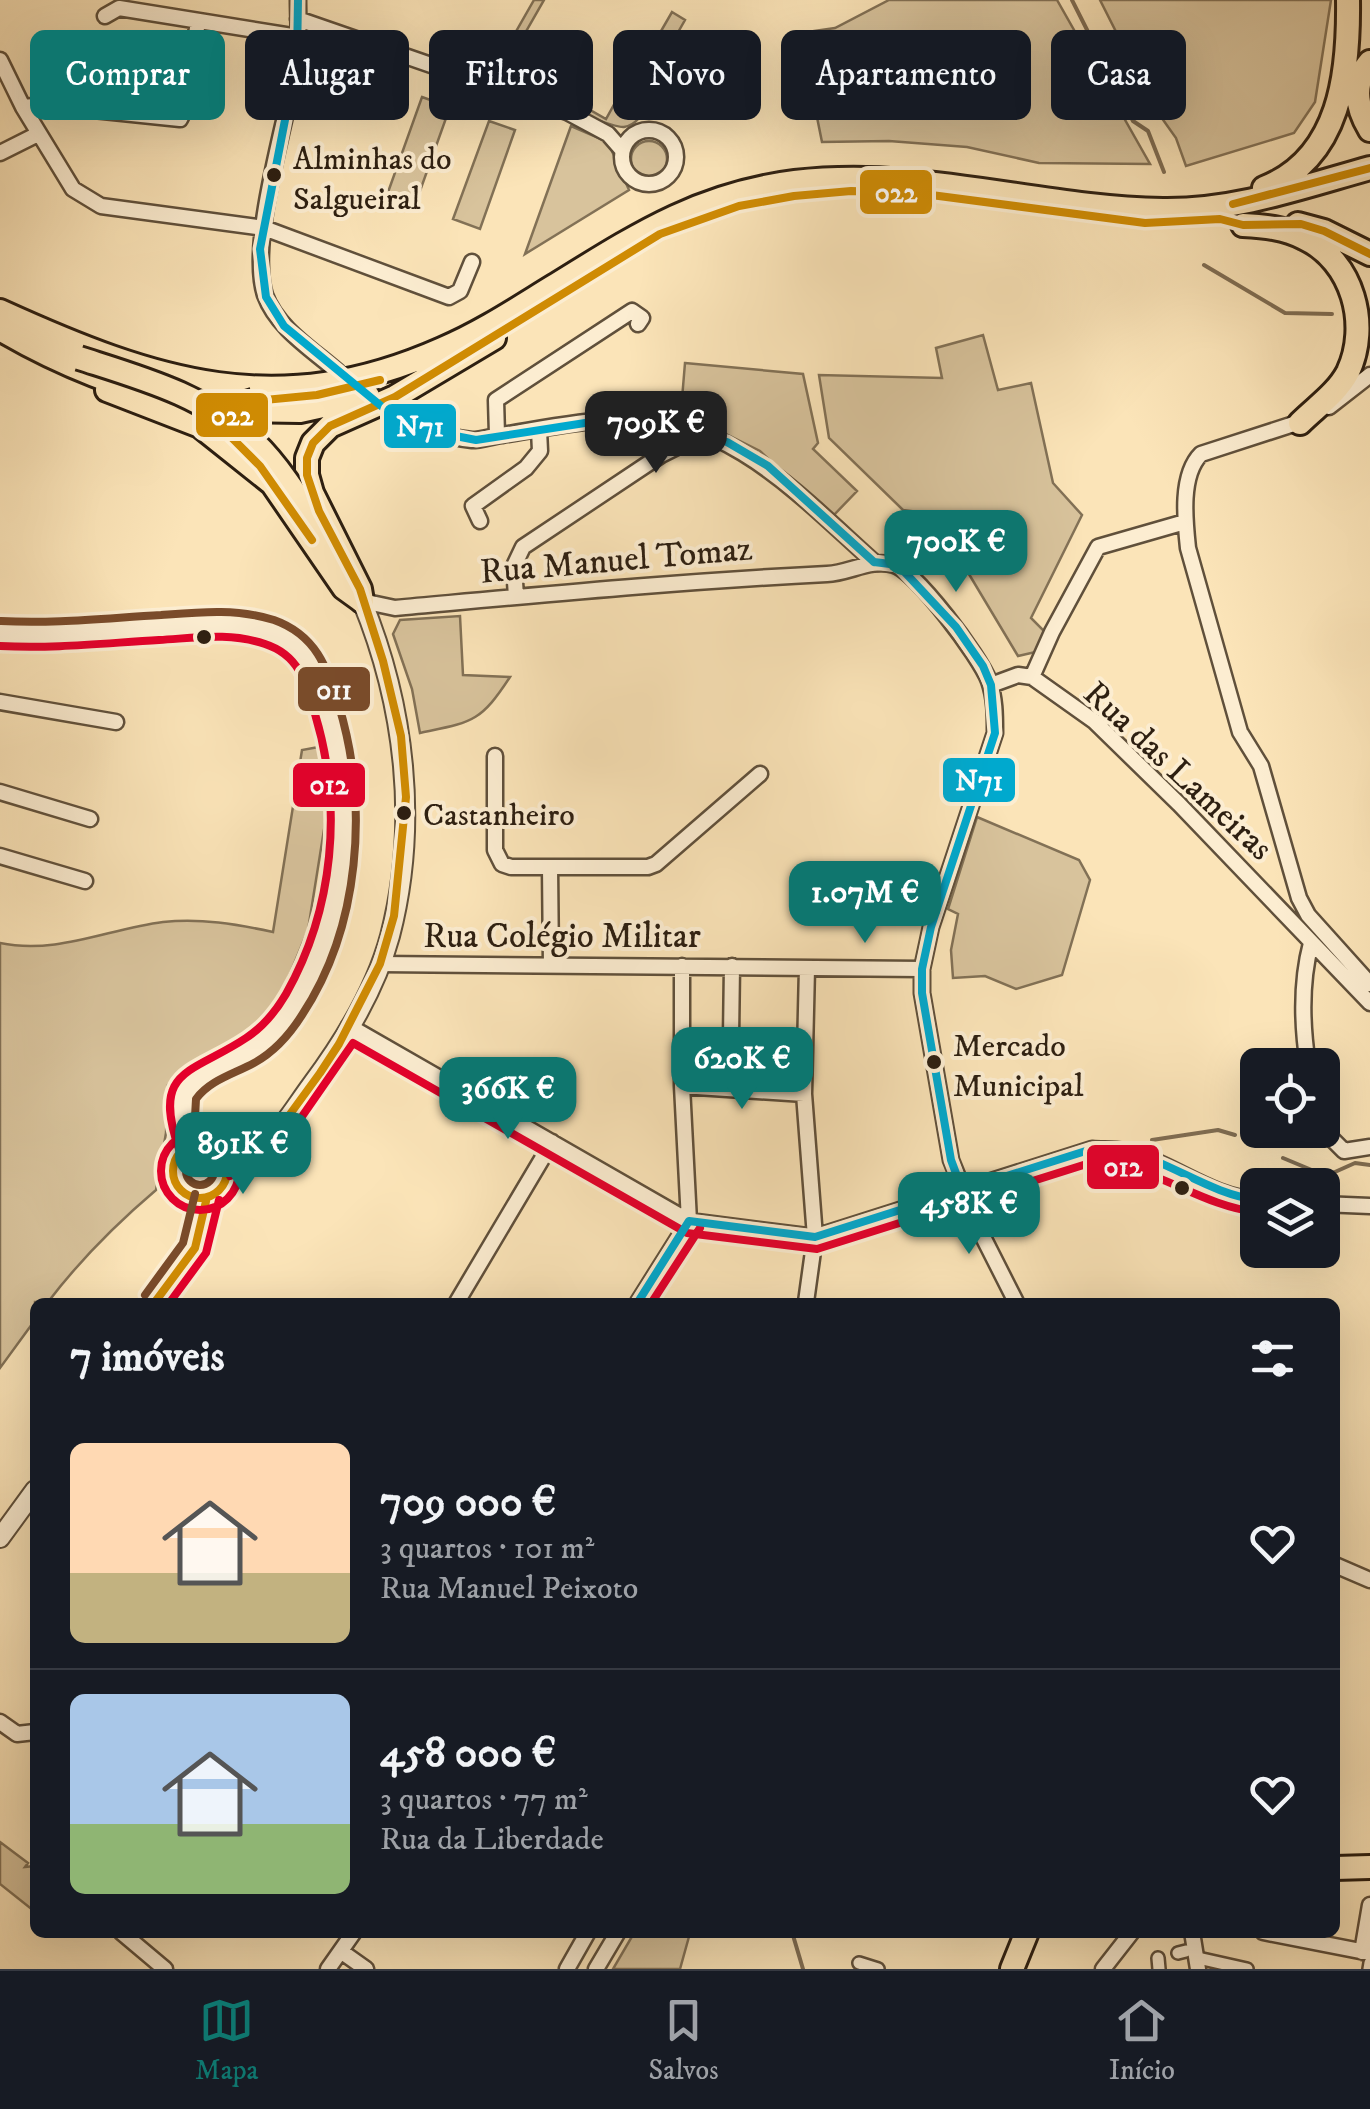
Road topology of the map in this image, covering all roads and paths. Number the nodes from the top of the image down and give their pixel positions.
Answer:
1 (298, 0) edge
2 (1348, 0) edge
3 (105, 16) dead end
4 (298, 19) junction
5 (198, 22) junction
6 (251, 30) edge
7 (298, 30) edge
8 (0, 60) edge
9 (1370, 62) edge
10 (22, 107) junction
11 (285, 120) edge
12 (1370, 130) edge
13 (38, 134) junction
14 (608, 134) junction
15 (632, 134) junction
16 (622, 150) junction
17 (0, 153) edge
18 (1370, 168) edge
19 (1370, 181) edge
20 (1227, 217) junction
21 (264, 228) junction
22 (1370, 254) edge
23 (472, 262) dead end
24 (0, 314) edge
25 (638, 324) dead end
26 (0, 329) edge
27 (0, 340) edge
28 (1370, 348) edge
29 (407, 362) junction
30 (338, 372) dead end
31 (1370, 375) edge
32 (424, 380) junction
33 (1334, 404) junction
34 (386, 410) dead end
35 (648, 420) junction
36 (1300, 423) junction
37 (538, 430) junction
38 (690, 430) junction
39 (497, 435) junction
40 (661, 455) junction
41 (274, 485) junction
42 (480, 521) dead end
43 (1185, 522) junction
44 (874, 562) junction
45 (516, 597) junction
46 (362, 601) junction
47 (0, 633) edge
48 (1032, 677) junction
49 (991, 685) junction
50 (0, 702) edge
51 (116, 722) dead end
52 (495, 756) dead end
53 (760, 774) dead end
54 (0, 792) edge
55 (90, 819) dead end
56 (0, 856) edge
57 (550, 867) junction
58 (85, 881) dead end
59 (1311, 943) junction
60 (380, 964) junction
61 (551, 965) junction
62 (682, 966) junction
63 (732, 966) junction
64 (808, 968) junction
65 (922, 969) junction
66 (1370, 984) edge
67 (1370, 1003) edge
68 (348, 1026) junction
69 (731, 1037) dead end
70 (1305, 1048) edge
71 (682, 1086) junction
72 (804, 1094) junction
73 (552, 1142) junction
74 (191, 1146) junction
75 (1340, 1146) edge
76 (1370, 1146) edge
77 (226, 1164) junction
78 (963, 1192) junction
79 (207, 1197) junction
80 (1240, 1199) edge
81 (1340, 1205) edge
82 (1370, 1206) edge
83 (688, 1221) junction
84 (815, 1238) junction
85 (158, 1298) edge
86 (459, 1298) edge
87 (640, 1298) edge
88 (807, 1298) edge
89 (1014, 1298) edge
90 (30, 1497) edge
91 (0, 1538) edge
92 (1340, 1567) edge
93 (1370, 1580) edge
94 (0, 1722) edge
95 (30, 1733) edge
96 (1340, 1868) edge
97 (1370, 1868) edge
98 (1370, 1905) edge
99 (128, 1938) edge
100 (350, 1938) edge
101 (585, 1938) edge
102 (614, 1938) edge
103 (1025, 1938) edge
104 (1127, 1938) edge
105 (1286, 1938) edge
106 (342, 1952) junction
107 (1178, 1958) edge
108 (1368, 1959) edge
109 (859, 1963) dead end
110 (165, 1969) edge
111 (328, 1969) edge
112 (366, 1969) edge
113 (567, 1969) edge
114 (596, 1969) edge
115 (878, 1969) edge
116 (1012, 1969) edge
117 (1103, 1969) edge
118 (1247, 1969) edge

1 - 4 street
2 - 20 main road
3 - 5 street
4 - 7 street
4 - 14 street
5 - 6 street
5 - 10 street
8 - 10 street
9 - 12 main road
10 - 13 street
11 - 21 street
13 - 17 street
13 - 21 street
14 - 15 street
14 - 16 street
15 - 16 street
15 - 16 street
18 - 20 main road
19 - 20 main road
20 - 22 main road
20 - 29 main road
20 - 32 main road
20 - 36 main road
21 - 23 street
21 - 30 street
24 - 29 main road
24 - 46 main road, bridge
25 - 39 street
26 - 32 main road
27 - 41 main road
28 - 33 main road
29 - 41 main road, bridge
31 - 33 street
32 - 46 main road
33 - 36 street
34 - 39 street
35 - 37 street
35 - 38 street
35 - 40 street
36 - 43 street
37 - 39 street
37 - 42 street
38 - 40 street
38 - 44 street
40 - 45 street
41 - 46 main road
43 - 48 street
43 - 66 street
44 - 45 street, Rua Manuel Tomaz
44 - 49 street
45 - 46 street, Rua Manuel Tomaz
46 - 60 street
47 - 74 main road
48 - 49 street, Rua das Lameiras
48 - 59 street, Rua das Lameiras
49 - 65 street
50 - 51 street
52 - 57 street
53 - 57 street
54 - 55 street
56 - 58 street
57 - 61 street
59 - 67 street, Rua das Lameiras
59 - 70 street
60 - 61 street, Rua Colégio Militar
60 - 68 street
61 - 62 street, Rua Colégio Militar
62 - 63 street, Rua Colégio Militar
62 - 71 street
63 - 64 street, Rua Colégio Militar
63 - 69 street
64 - 65 street, Rua Colégio Militar
64 - 72 street
65 - 78 street
68 - 73 street
68 - 77 street
71 - 72 street
71 - 83 street
72 - 84 street
73 - 83 street
73 - 86 street
74 - 77 street
74 - 79 street
75 - 76 street
77 - 79 street
78 - 80 street
78 - 84 street
78 - 89 street
79 - 85 street
81 - 82 street
83 - 84 street
83 - 87 street
84 - 88 street
90 - 91 street
92 - 93 street
94 - 95 street
96 - 97 main road
98 - 108 street
99 - 110 street
100 - 106 street
101 - 113 street
102 - 114 street
103 - 116 main road
104 - 117 street
105 - 108 street
106 - 111 street
106 - 112 street
107 - 118 street
109 - 115 street

